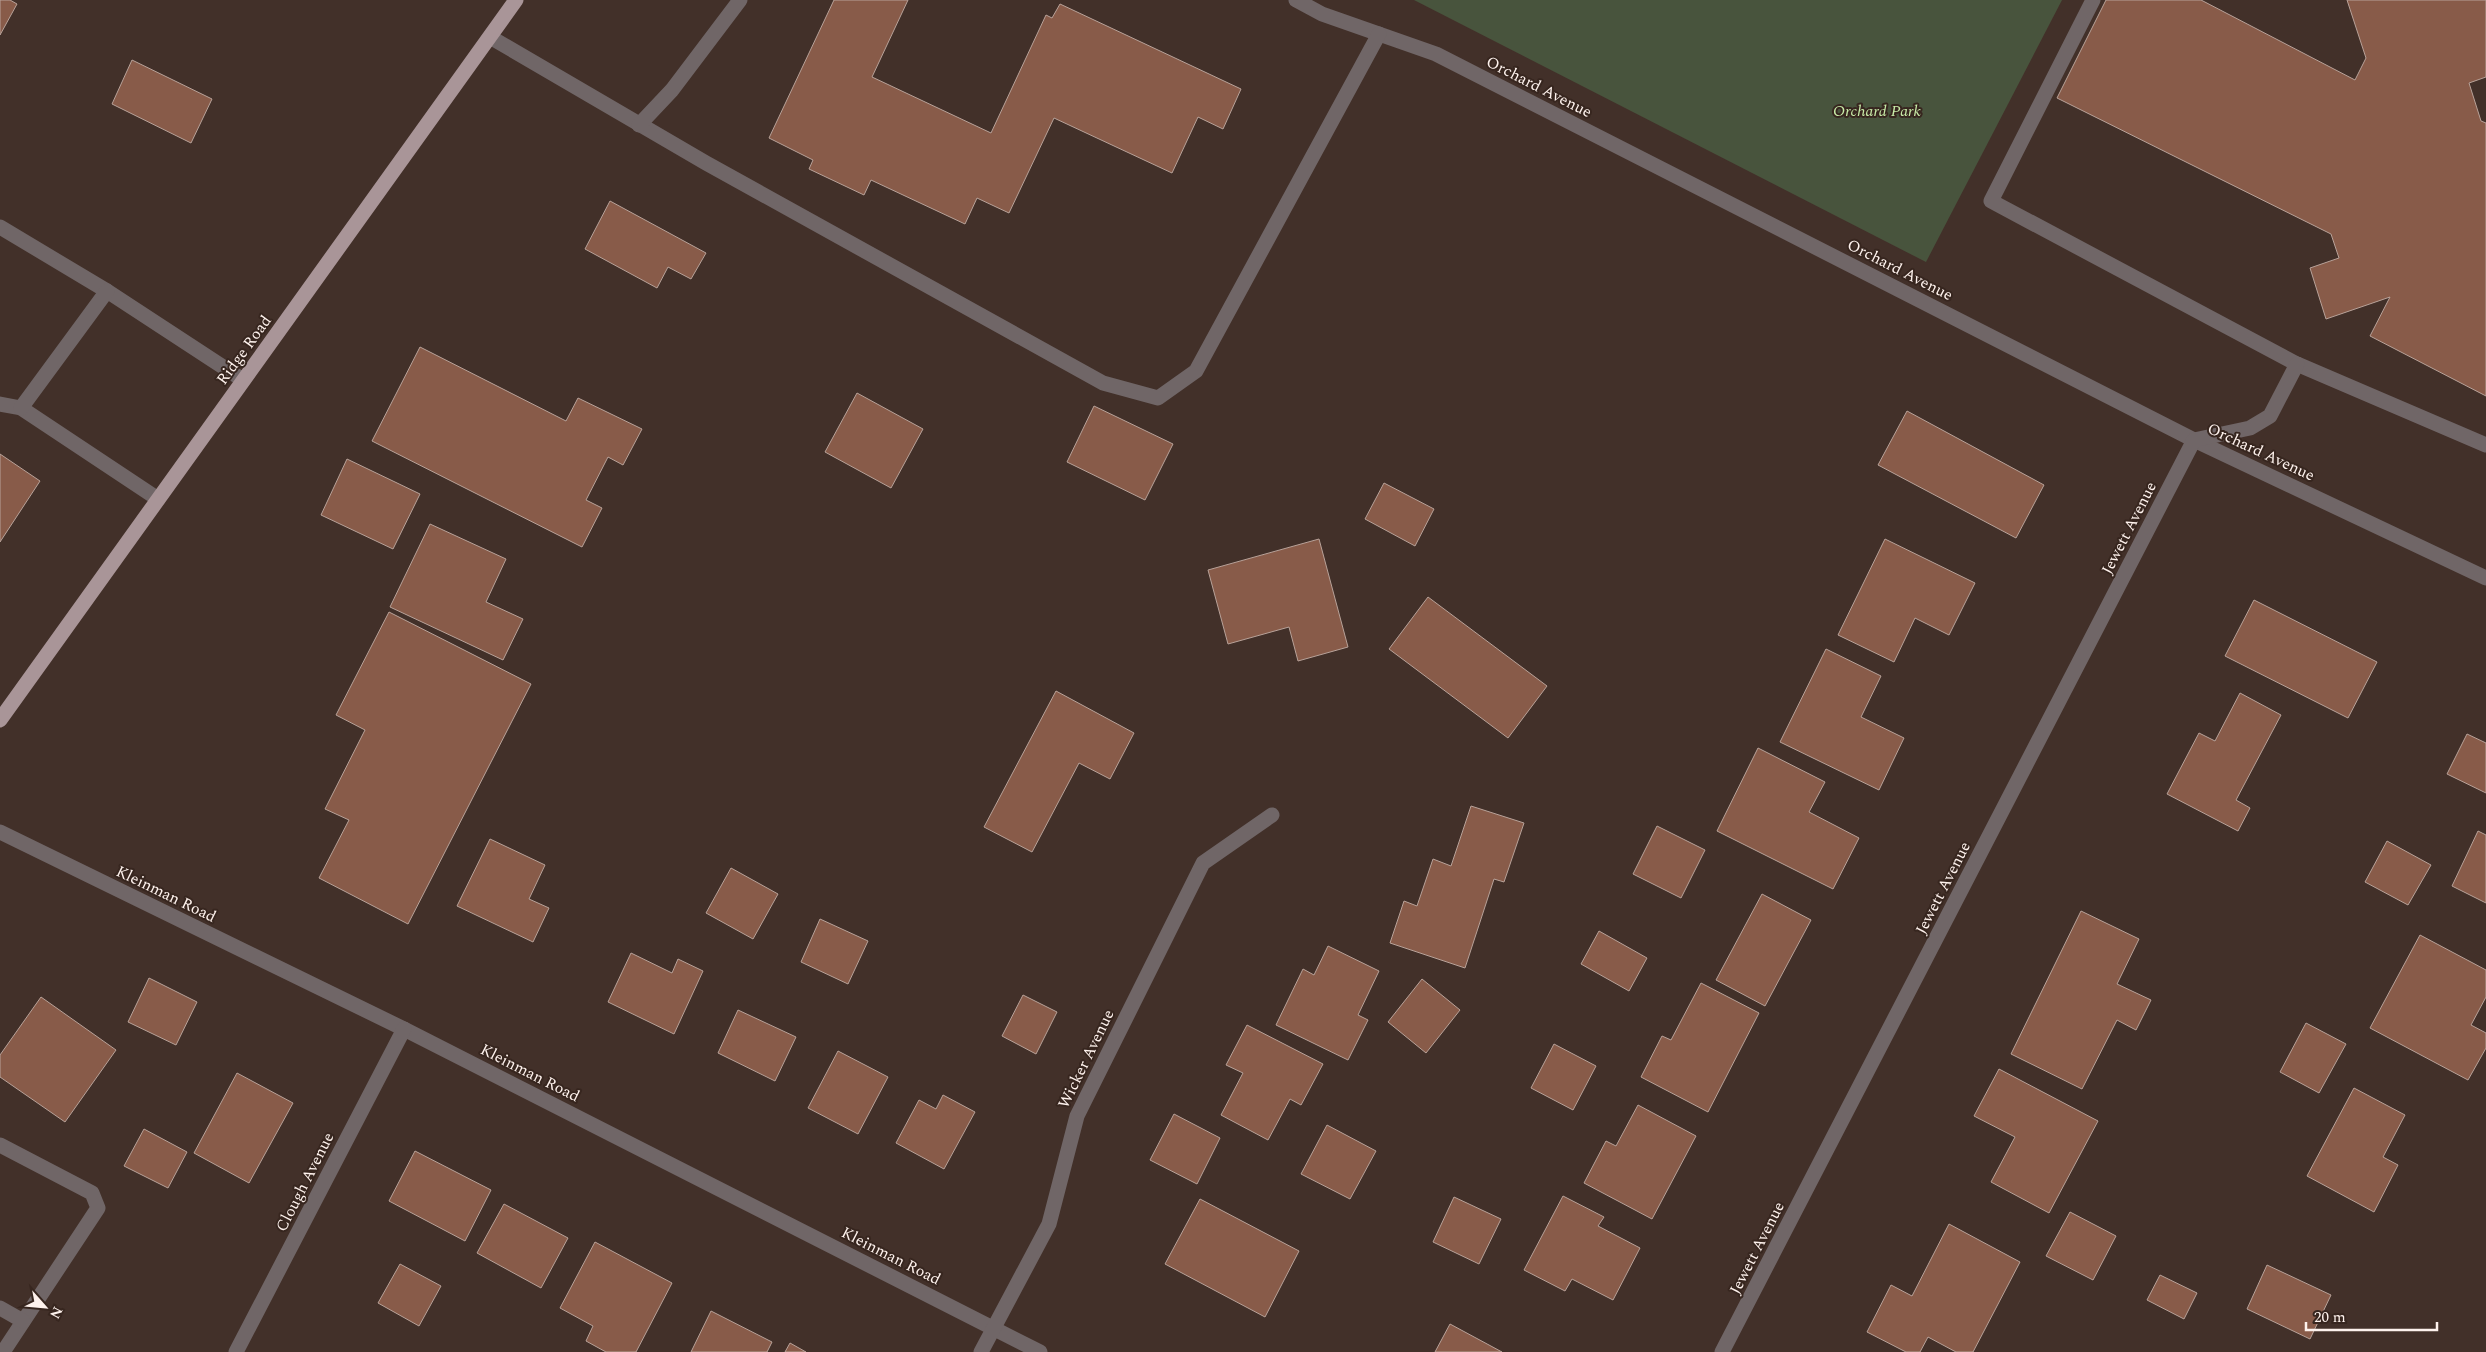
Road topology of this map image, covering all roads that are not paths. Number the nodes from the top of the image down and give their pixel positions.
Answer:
1 (516, 0) edge
2 (740, 0) edge
3 (1296, 0) edge
4 (2093, 0) edge
5 (1326, 7) edge
6 (1380, 34) junction
7 (490, 37) junction
8 (639, 125) junction
9 (0, 227) edge
10 (107, 291) junction
11 (2297, 364) junction
12 (243, 380) junction
13 (0, 404) edge
14 (21, 408) junction
15 (2194, 440) junction
16 (2486, 445) edge
17 (158, 499) junction
18 (2486, 578) edge
19 (0, 720) edge
20 (1272, 815) dead end
21 (0, 832) edge
22 (404, 1029) junction
23 (0, 1145) edge
24 (0, 1308) edge
25 (23, 1321) junction
26 (994, 1328) junction
27 (3, 1352) edge
28 (236, 1352) edge
29 (981, 1352) edge
30 (1040, 1352) edge
31 (1722, 1352) edge

1 - 7 main road, Ridge Road
2 - 8 street
3 - 5 street, Orchard Avenue
4 - 11 street
5 - 6 street, Orchard Avenue
6 - 8 street
6 - 15 street, Orchard Avenue
7 - 8 street
7 - 12 main road, Ridge Road
9 - 10 street
10 - 12 street
10 - 14 street
11 - 15 street
11 - 16 street
12 - 17 main road, Ridge Road
13 - 14 street
14 - 17 street
15 - 18 street, Orchard Avenue
15 - 31 street, Jewett Avenue
17 - 19 main road, Ridge Road
20 - 26 street, Wicker Avenue
21 - 22 street, Kleinman Road
22 - 26 street, Kleinman Road
22 - 28 street, Clough Avenue
23 - 25 street
24 - 25 street
25 - 27 street
26 - 29 street, Wicker Avenue
26 - 30 street, Kleinman Road

